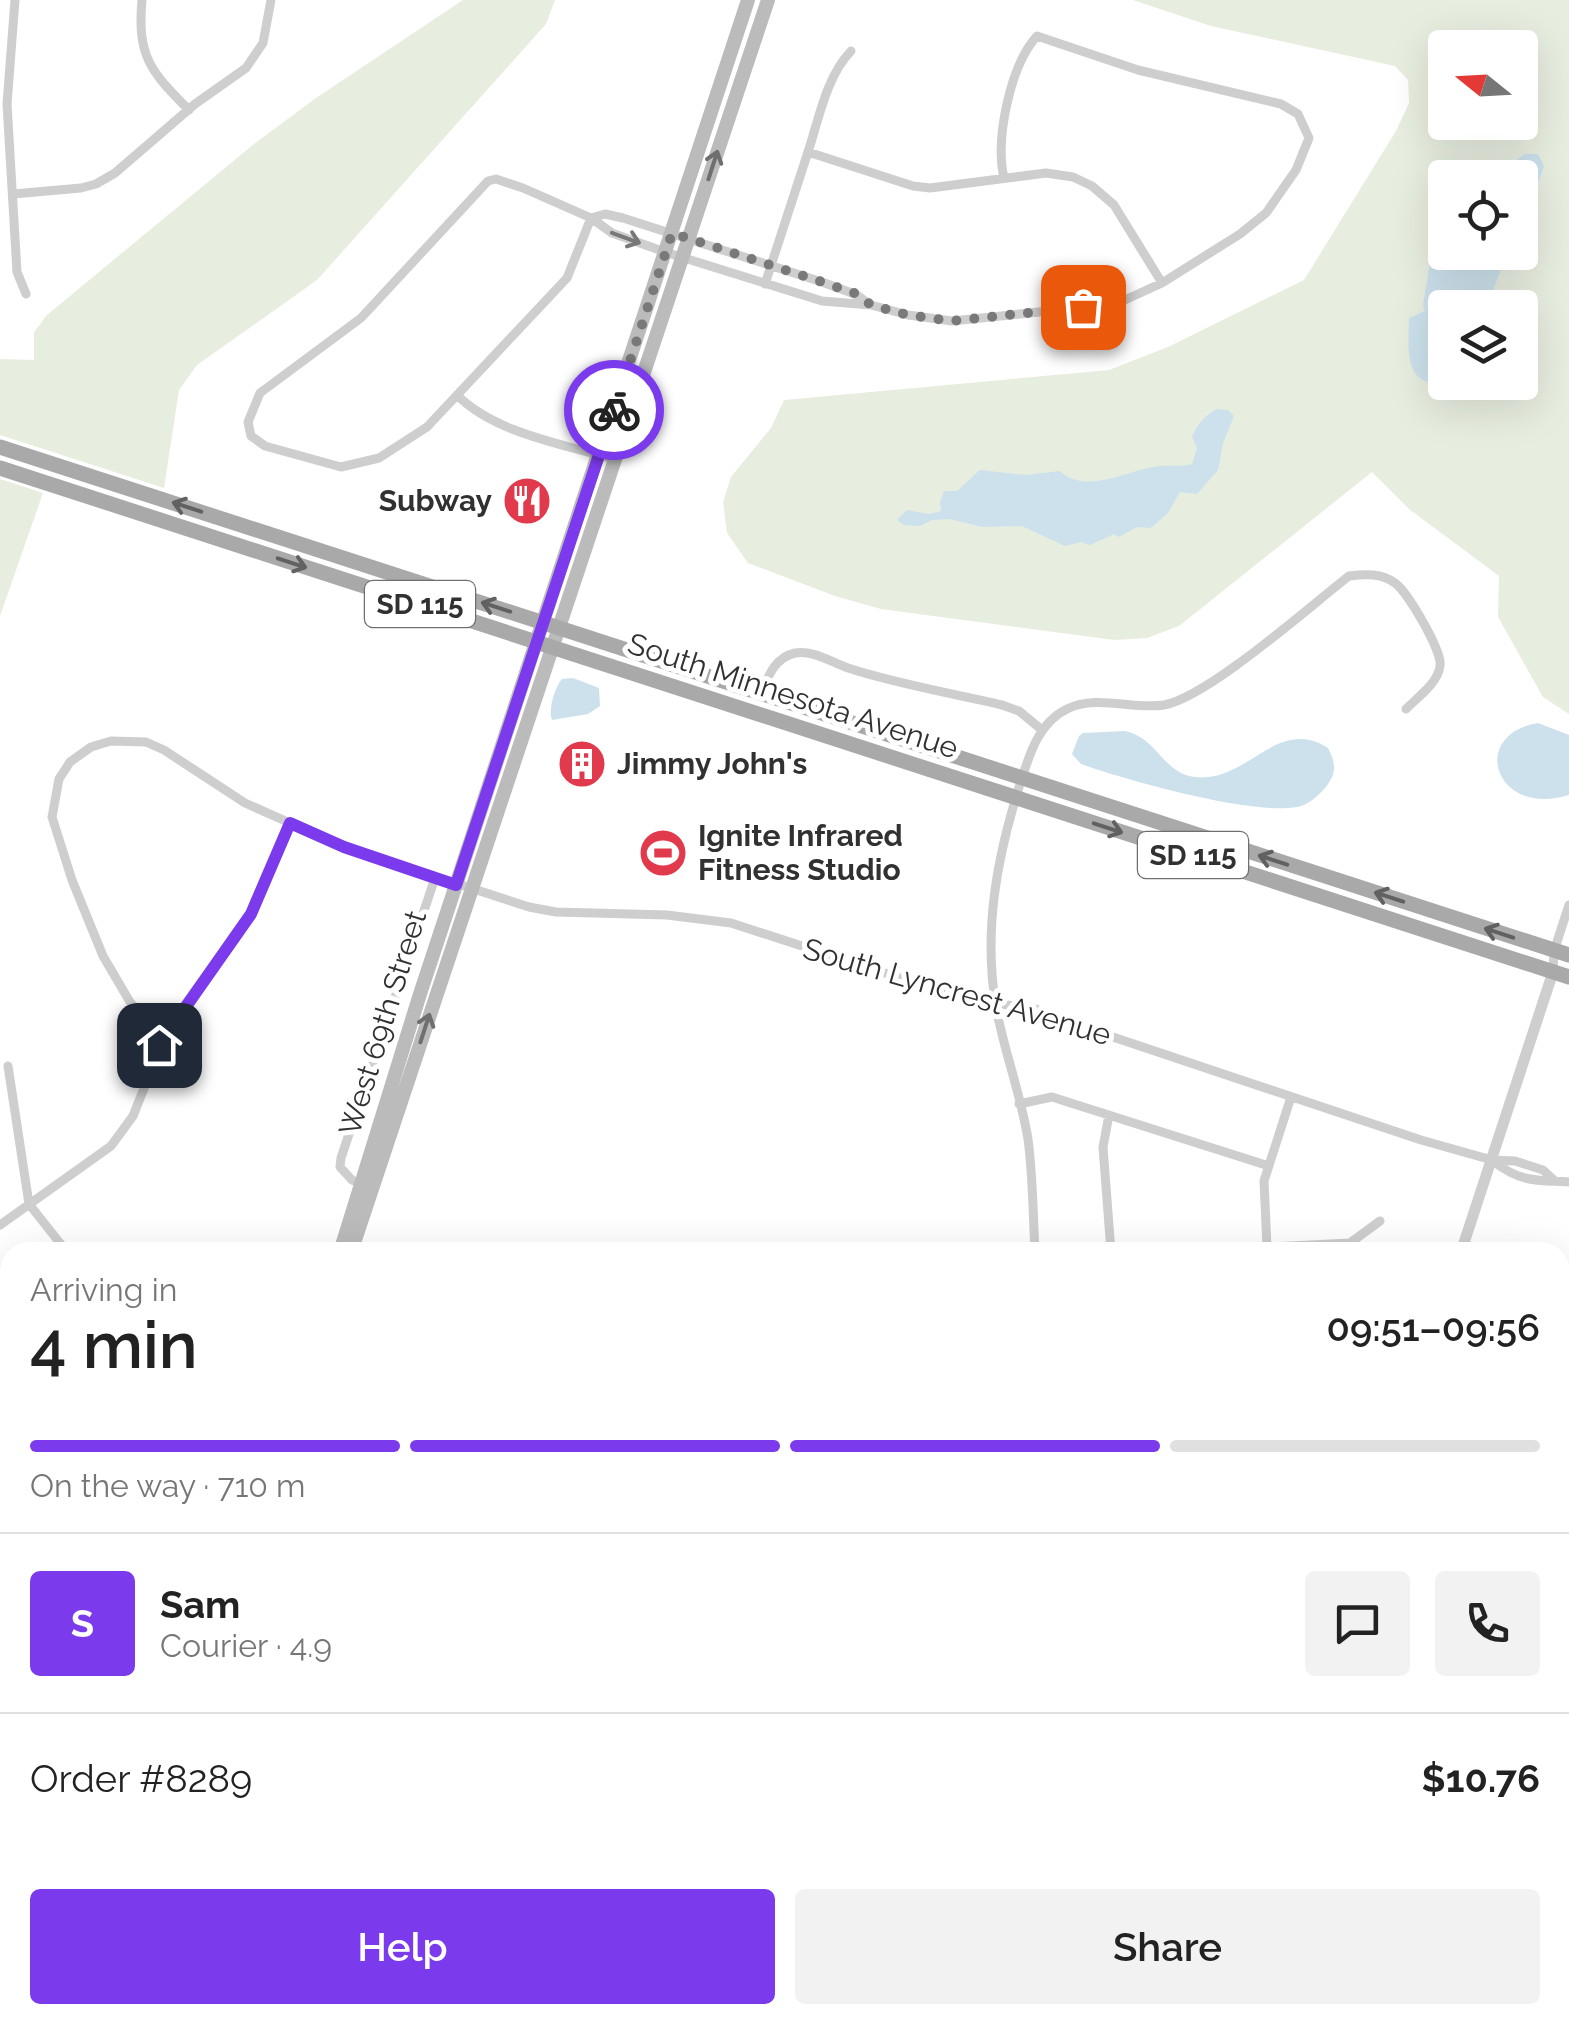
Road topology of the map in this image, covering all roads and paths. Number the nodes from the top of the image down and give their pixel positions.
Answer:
1 (15, 0) edge
2 (142, 0) edge
3 (271, 0) edge
4 (748, 0) edge
5 (768, 0) edge
6 (851, 51) dead end
7 (188, 110) junction
8 (808, 152) junction
9 (1004, 178) junction
10 (13, 194) junction
11 (591, 218) junction
12 (672, 233) junction
13 (689, 238) junction
14 (666, 252) junction
15 (682, 258) junction
16 (772, 264) junction
17 (1162, 283) junction
18 (765, 284) junction
19 (26, 294) dead end
20 (871, 305) junction
21 (457, 395) junction
22 (0, 447) edge
23 (599, 455) junction
24 (616, 460) junction
25 (0, 468) edge
26 (544, 622) junction
27 (560, 628) junction
28 (546, 645) junction
29 (761, 694) junction
30 (1406, 709) dead end
31 (1042, 730) junction
32 (1022, 778) junction
33 (1016, 798) junction
34 (290, 823) junction
35 (435, 878) junction
36 (456, 885) junction
37 (471, 890) junction
38 (1569, 905) edge
39 (1564, 954) edge
40 (1561, 974) edge
41 (996, 1005) junction
42 (163, 1038) junction
43 (8, 1066) dead end
44 (1292, 1097) junction
45 (1019, 1104) junction
46 (1109, 1115) junction
47 (1492, 1160) junction
48 (1269, 1166) junction
49 (1569, 1182) edge
50 (367, 1186) junction
51 (29, 1204) junction
52 (1380, 1221) dead end
53 (0, 1225) edge
54 (59, 1242) edge
55 (344, 1242) edge
56 (353, 1242) edge
57 (1034, 1242) edge
58 (1110, 1242) edge
59 (1267, 1242) edge
60 (1351, 1242) edge
61 (1464, 1242) edge

1 - 10 street
2 - 7 street
3 - 7 street
4 - 12 main road, West 69th Street
13 -> 5 main road, West 69th Street
6 - 8 street
7 - 10 street
8 - 9 street
8 - 16 street
9 - 17 street
9 - 17 street
10 - 19 street
11 - 12 street
11 -> 14 street
11 - 21 street
11 - 21 street
12 - 13 street
12 - 14 main road, West 69th Street
13 - 15 main road, West 69th Street
13 - 16 street
14 - 15 street
14 - 23 main road, West 69th Street
15 - 18 street
15 - 24 main road, West 69th Street
16 - 18 street
16 - 20 street
17 - 20 street
18 - 20 street
21 - 23 street
26 -> 22 main road, South Minnesota Avenue / SD 115
23 - 24 street
23 - 26 main road, West 69th Street
24 - 27 main road, West 69th Street
25 -> 28 main road, South Minnesota Avenue / SD 115
26 - 27 main road, South Minnesota Avenue / SD 115
26 - 28 main road, West 69th Street
27 - 28 main road, West 69th Street
27 - 29 main road, South Minnesota Avenue / SD 115
28 - 33 main road, South Minnesota Avenue / SD 115
28 - 36 main road, West 69th Street
28 - 37 main road, West 69th Street
29 - 31 street
29 - 32 main road, South Minnesota Avenue / SD 115
30 - 31 street
31 - 32 street
32 - 33 street
39 -> 32 main road, South Minnesota Avenue / SD 115
33 -> 40 main road, South Minnesota Avenue / SD 115
33 - 41 street
34 - 35 street, South Lyncrest Avenue
34 - 42 street
34 - 42 street, South Lyncrest Avenue
35 - 36 street, South Lyncrest Avenue
35 - 50 street, West 69th Street
36 - 37 street, South Lyncrest Avenue
36 - 50 main road, West 69th Street
37 - 41 street, South Lyncrest Avenue
50 -> 37 main road, West 69th Street
38 - 39 street
39 - 40 street
40 - 47 street
41 - 44 street, South Lyncrest Avenue
41 - 45 street
42 - 51 street
43 - 51 street
44 - 47 street, South Lyncrest Avenue
44 - 48 street
45 - 46 street
45 - 57 street
46 - 48 street
46 - 58 street
47 - 49 street, South Lyncrest Avenue
47 - 61 street
48 - 59 street
50 - 55 main road, West 69th Street
50 - 56 main road, West 69th Street
51 - 53 street
51 - 54 street
52 - 60 street

